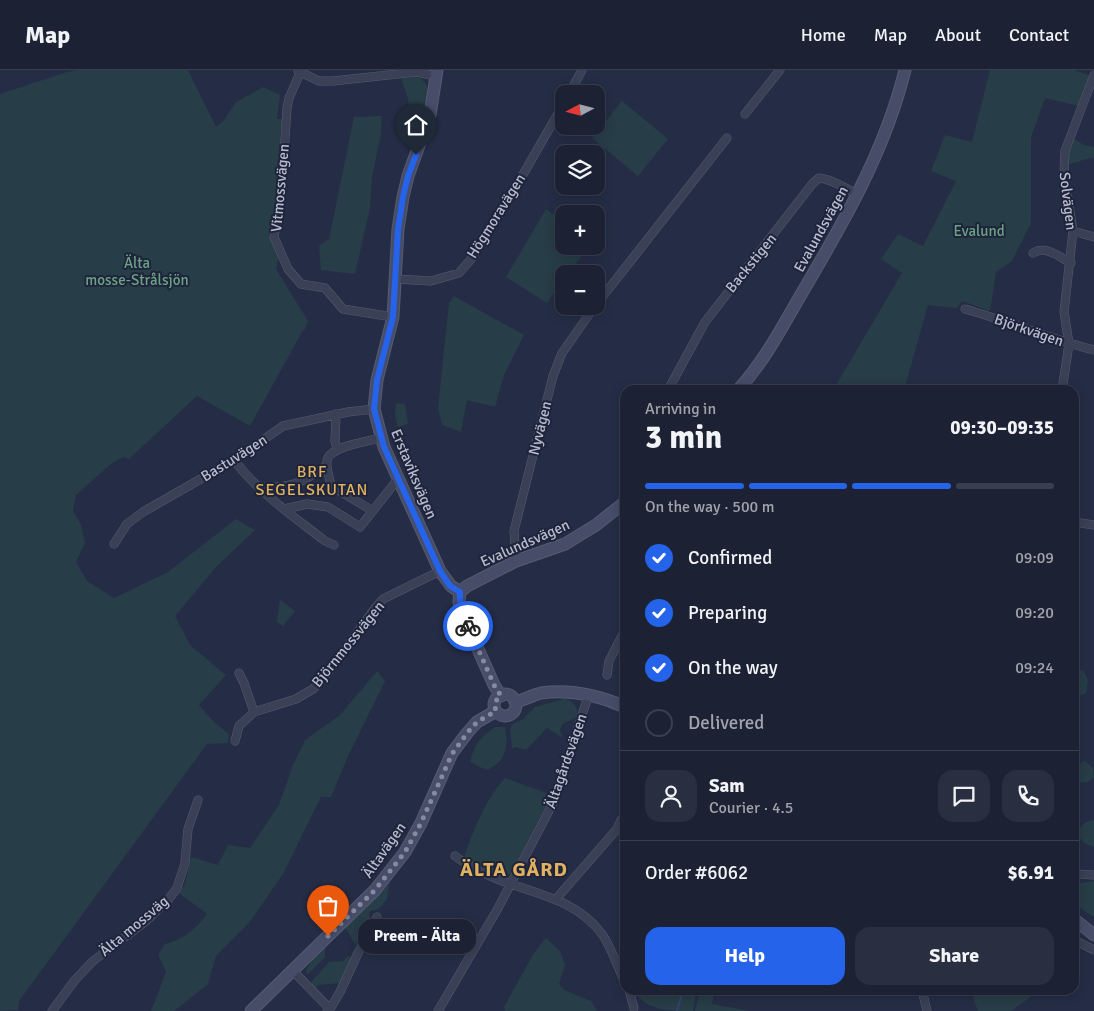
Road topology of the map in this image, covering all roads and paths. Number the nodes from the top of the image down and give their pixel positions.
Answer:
1 (582, 70) edge
2 (780, 70) edge
3 (905, 70) edge
4 (298, 71) edge
5 (436, 73) edge
6 (1094, 75) edge
7 (574, 85) edge
8 (1092, 88) edge
9 (745, 114) dead end
10 (555, 119) edge
11 (727, 138) dead end
12 (858, 194) junction
13 (1073, 231) junction
14 (1094, 237) edge
15 (1033, 253) dead end
16 (1071, 263) junction
17 (396, 280) junction
18 (605, 294) edge
19 (965, 309) dead end
20 (588, 315) edge
21 (393, 317) junction
22 (1069, 344) junction
23 (1094, 350) edge
24 (671, 385) edge
25 (742, 385) edge
26 (1063, 385) edge
27 (374, 409) junction
28 (336, 414) junction
29 (376, 439) dead end
30 (337, 449) junction
31 (234, 460) junction
32 (327, 465) junction
33 (398, 479) junction
34 (259, 487) junction
35 (620, 506) edge
36 (284, 509) junction
37 (373, 511) junction
38 (1079, 523) edge
39 (1094, 525) edge
40 (114, 544) dead end
41 (334, 545) dead end
42 (516, 561) junction
43 (440, 571) junction
44 (460, 592) junction
45 (620, 639) edge
46 (239, 673) dead end
47 (607, 675) dead end
48 (588, 694) junction
49 (501, 696) junction
50 (515, 702) junction
51 (620, 705) edge
52 (496, 711) junction
53 (254, 712) junction
54 (235, 741) dead end
55 (198, 800) dead end
56 (620, 823) edge
57 (455, 856) dead end
58 (1079, 874) edge
59 (1094, 875) edge
60 (510, 883) junction
61 (556, 899) junction
62 (377, 917) dead end
63 (1079, 921) edge
64 (1079, 922) edge
65 (1094, 929) edge
66 (1094, 935) edge
67 (1079, 942) edge
68 (1094, 950) edge
69 (293, 971) junction
70 (620, 972) edge
71 (630, 995) edge
72 (923, 995) edge
73 (634, 1008) dead end
74 (328, 1010) edge
75 (52, 1011) edge
76 (251, 1011) edge
77 (438, 1011) edge
78 (927, 1011) edge

1 - 7 street
2 - 9 street
3 - 12 street, Evalundsvägen
4 - 5 street
4 - 21 street, Vitmossvägen
5 - 17 street, Erstaviksvägen
6 - 8 street, Solvägen
8 - 13 street, Solvägen
10 - 17 street, Högmoravägen
11 - 18 street, Nyvägen
12 - 24 street, Backstigen
12 - 25 street, Evalundsvägen
13 - 14 street
13 - 16 street, Solvägen
15 - 16 street
16 - 22 street, Solvägen
17 - 21 street, Erstaviksvägen
19 - 22 street, Björkvägen
20 - 42 street, Nyvägen
21 - 27 street, Erstaviksvägen
22 - 23 street, Björkvägen
22 - 26 street, Solvägen
27 - 28 street, Bastuvägen
27 - 33 street, Erstaviksvägen
28 - 30 street
28 - 31 street, Bastuvägen
29 - 30 street
30 - 32 street
31 - 34 street
31 - 40 street, Bastuvägen
32 - 34 street
32 - 37 street
33 - 37 street
33 - 43 street, Erstaviksvägen
34 - 36 street
35 - 42 street, Evalundsvägen
36 - 37 street
36 - 41 street
38 - 39 street
42 - 44 street, Evalundsvägen
43 - 44 street, Erstaviksvägen
43 - 53 street, Björnmossvägen
44 - 49 street
45 - 47 street
46 - 53 street
48 - 50 street
48 - 51 street
48 - 60 street, Ältagårdsvägen
49 - 50 street
49 - 52 street
50 - 52 street
52 - 69 street, Ältavägen
53 - 54 street
55 - 75 street, Älta mossväg
56 - 61 street
57 - 60 street
58 - 59 street
60 - 61 street
60 - 77 street, Ältagårdsvägen
61 - 70 street
62 - 74 street
63 - 65 street
64 - 66 street
67 - 68 street
69 - 74 street
69 - 76 street, Ältavägen
71 - 73 street
72 - 78 street

